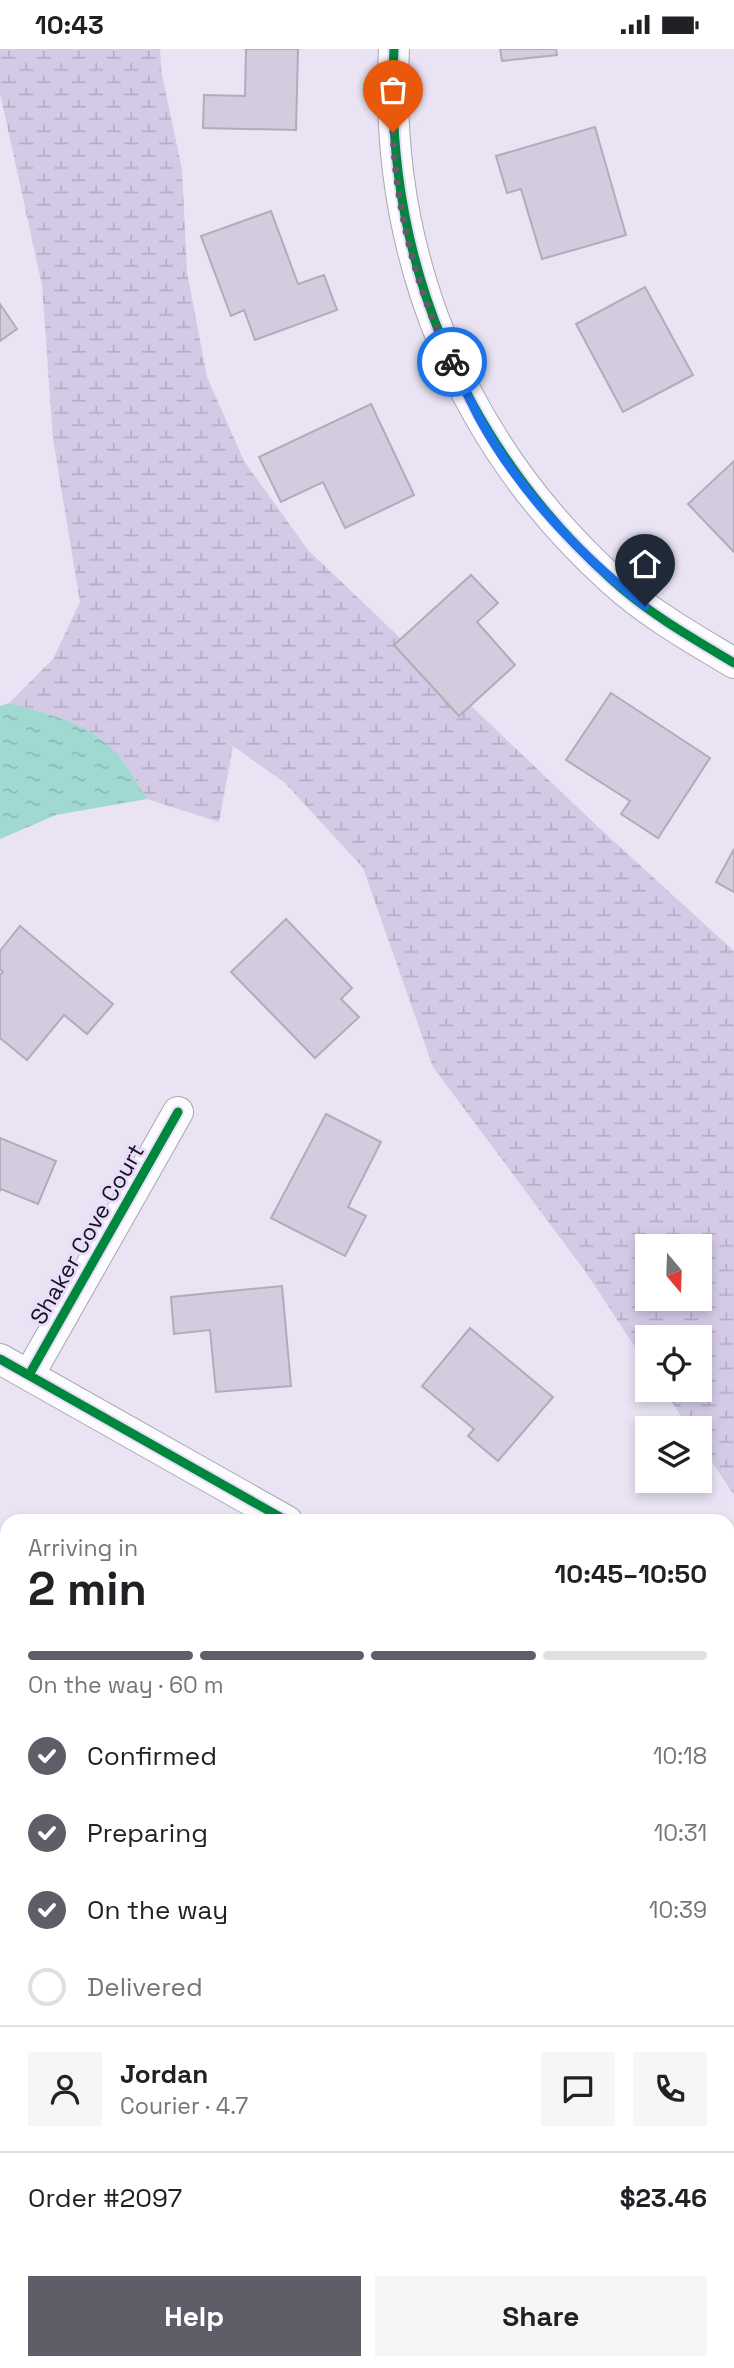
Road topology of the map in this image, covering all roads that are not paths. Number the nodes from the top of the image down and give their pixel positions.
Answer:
1 (394, 49) edge
2 (734, 663) edge
3 (178, 1112) dead end
4 (0, 1359) edge
5 (29, 1374) junction
6 (274, 1514) edge

1 - 2 street
3 - 5 street, Shaker Cove Court
4 - 5 street
5 - 6 street

